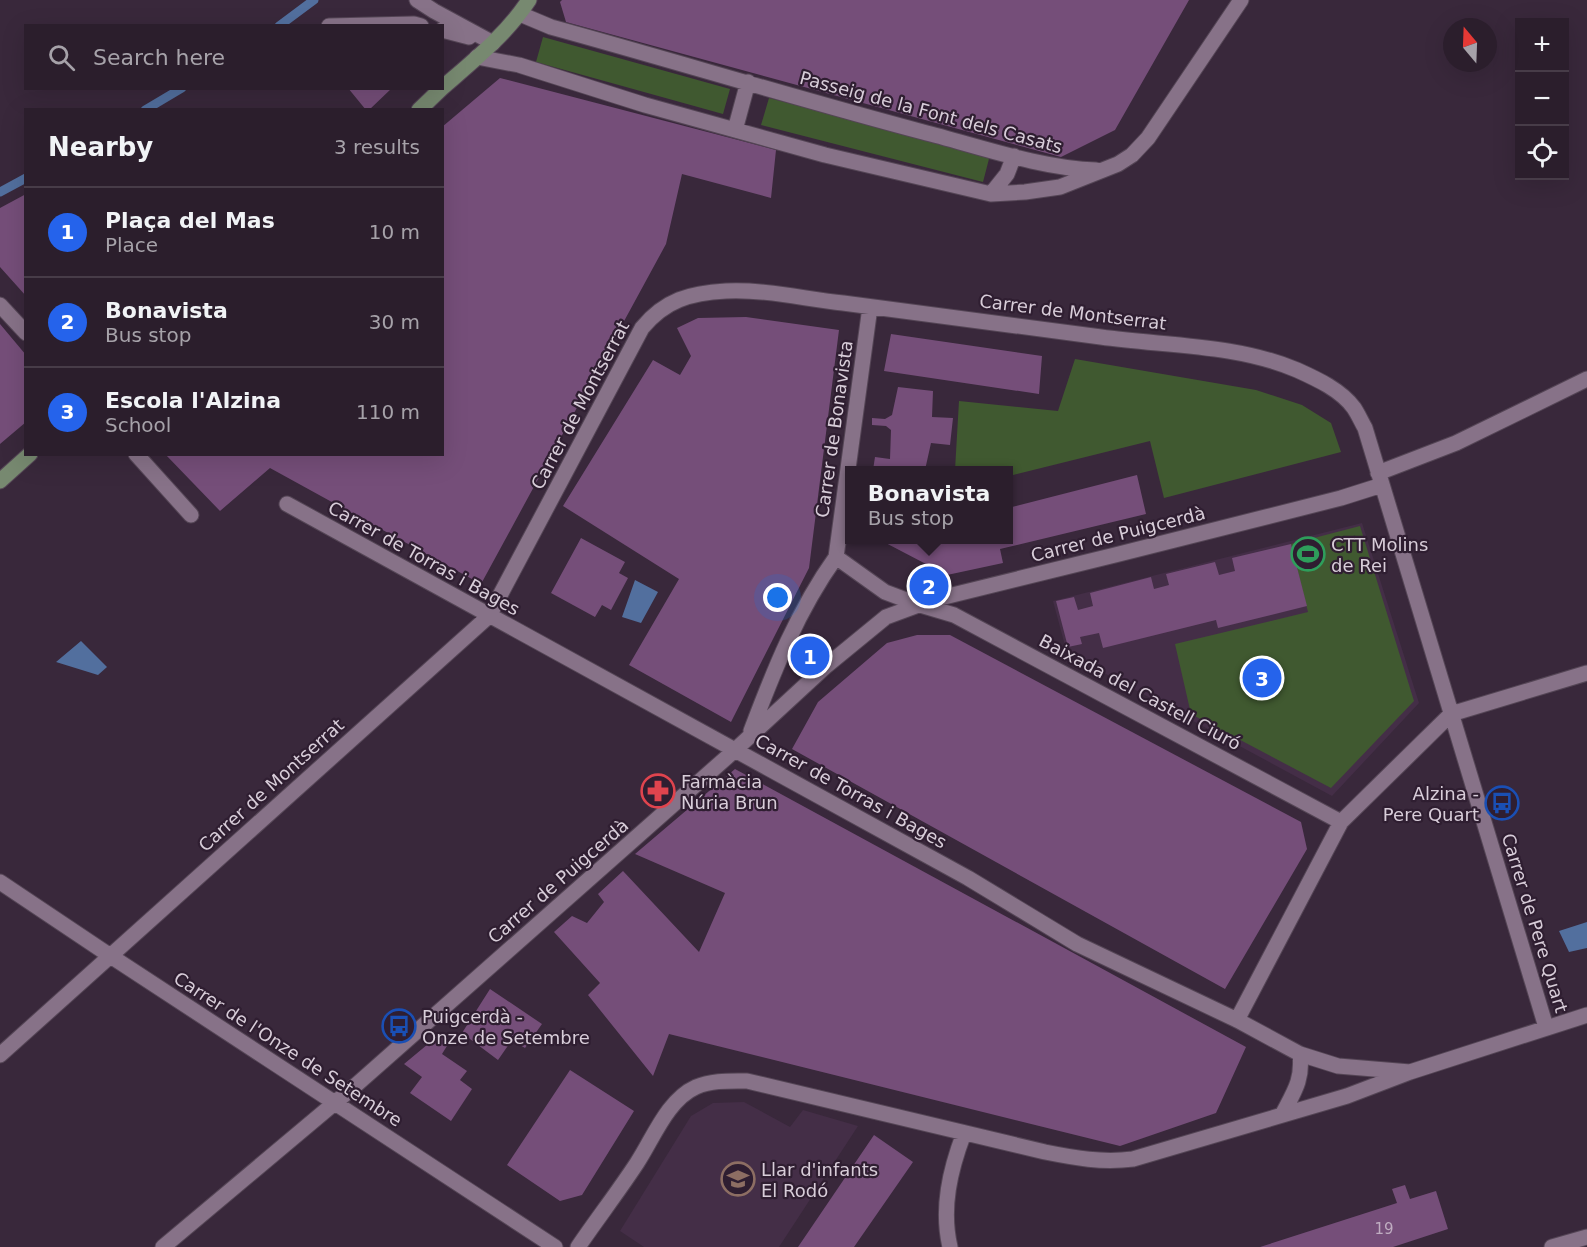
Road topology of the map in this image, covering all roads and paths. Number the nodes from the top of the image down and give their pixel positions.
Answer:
1 (417, 0) edge
2 (529, 0) edge
3 (1241, 0) edge
4 (520, 14) junction
5 (444, 31) edge
6 (492, 43) junction
7 (477, 57) junction
8 (748, 82) junction
9 (444, 86) edge
10 (440, 90) edge
11 (421, 108) edge
12 (735, 130) junction
13 (1014, 156) junction
14 (1105, 170) junction
15 (991, 194) junction
16 (0, 305) edge
17 (870, 307) junction
18 (24, 331) edge
19 (1587, 379) edge
20 (28, 456) edge
21 (138, 456) edge
22 (848, 466) edge
23 (1380, 479) junction
24 (0, 481) edge
25 (845, 491) edge
26 (287, 504) dead end
27 (191, 515) dead end
28 (836, 557) junction
29 (917, 604) junction
30 (489, 616) junction
31 (1587, 673) edge
32 (1451, 714) junction
33 (750, 735) junction
34 (735, 750) junction
35 (1341, 822) junction
36 (0, 882) edge
37 (109, 955) junction
38 (1587, 1015) edge
39 (1237, 1020) junction
40 (1546, 1027) junction
41 (1300, 1054) junction
42 (0, 1055) edge
43 (1410, 1072) junction
44 (335, 1103) junction
45 (1282, 1115) junction
46 (964, 1133) junction
47 (1587, 1237) edge
48 (163, 1247) edge
49 (555, 1247) edge
50 (578, 1247) edge
51 (950, 1247) edge
52 (1552, 1247) edge

1 - 6 street
2 - 4 main road
3 - 14 street
4 - 6 main road
4 - 8 street, Passeig de la Font dels Casats
5 - 6 street
6 - 7 main road
7 - 9 main road
7 - 12 street
8 - 12 street
8 - 13 street, Passeig de la Font dels Casats
10 - 11 main road
12 - 15 street
13 - 14 street, Passeig de la Font dels Casats
13 - 15 street
14 - 15 street
16 - 18 street
17 - 22 street, Carrer de Bonavista
17 - 23 street, Carrer de Montserrat
17 - 30 street, Carrer de Montserrat
19 - 23 street, Carrer de Puigcerdà
20 - 24 main road
21 - 27 street
23 - 29 street, Carrer de Puigcerdà
23 - 32 street, Carrer de Pere Quart
25 - 28 street, Carrer de Bonavista
26 - 30 street, Carrer de Torras i Bages
28 - 29 street, Baixada del Castell Ciuró
28 - 33 street
29 - 33 street, Carrer de Puigcerdà
29 - 35 street, Baixada del Castell Ciuró
30 - 34 street, Carrer de Torras i Bages
30 - 37 street, Carrer de Montserrat
31 - 32 street
32 - 35 street
32 - 40 street, Carrer de Pere Quart
33 - 34 street, Carrer de Puigcerdà
34 - 39 street, Carrer de Torras i Bages
34 - 44 street, Carrer de Puigcerdà
35 - 39 street
36 - 37 street, Carrer de l'Onze de Setembre
37 - 42 street, Carrer de Montserrat
37 - 44 street, Carrer de l'Onze de Setembre
38 - 40 street
39 - 41 street, Carrer de Torras i Bages
40 - 43 street
41 - 43 street, Carrer de Torras i Bages
41 - 45 street
43 - 45 street
44 - 48 street, Carrer de Puigcerdà
44 - 49 street, Carrer de l'Onze de Setembre
45 - 46 street
46 - 50 street
46 - 51 street
47 - 52 street

